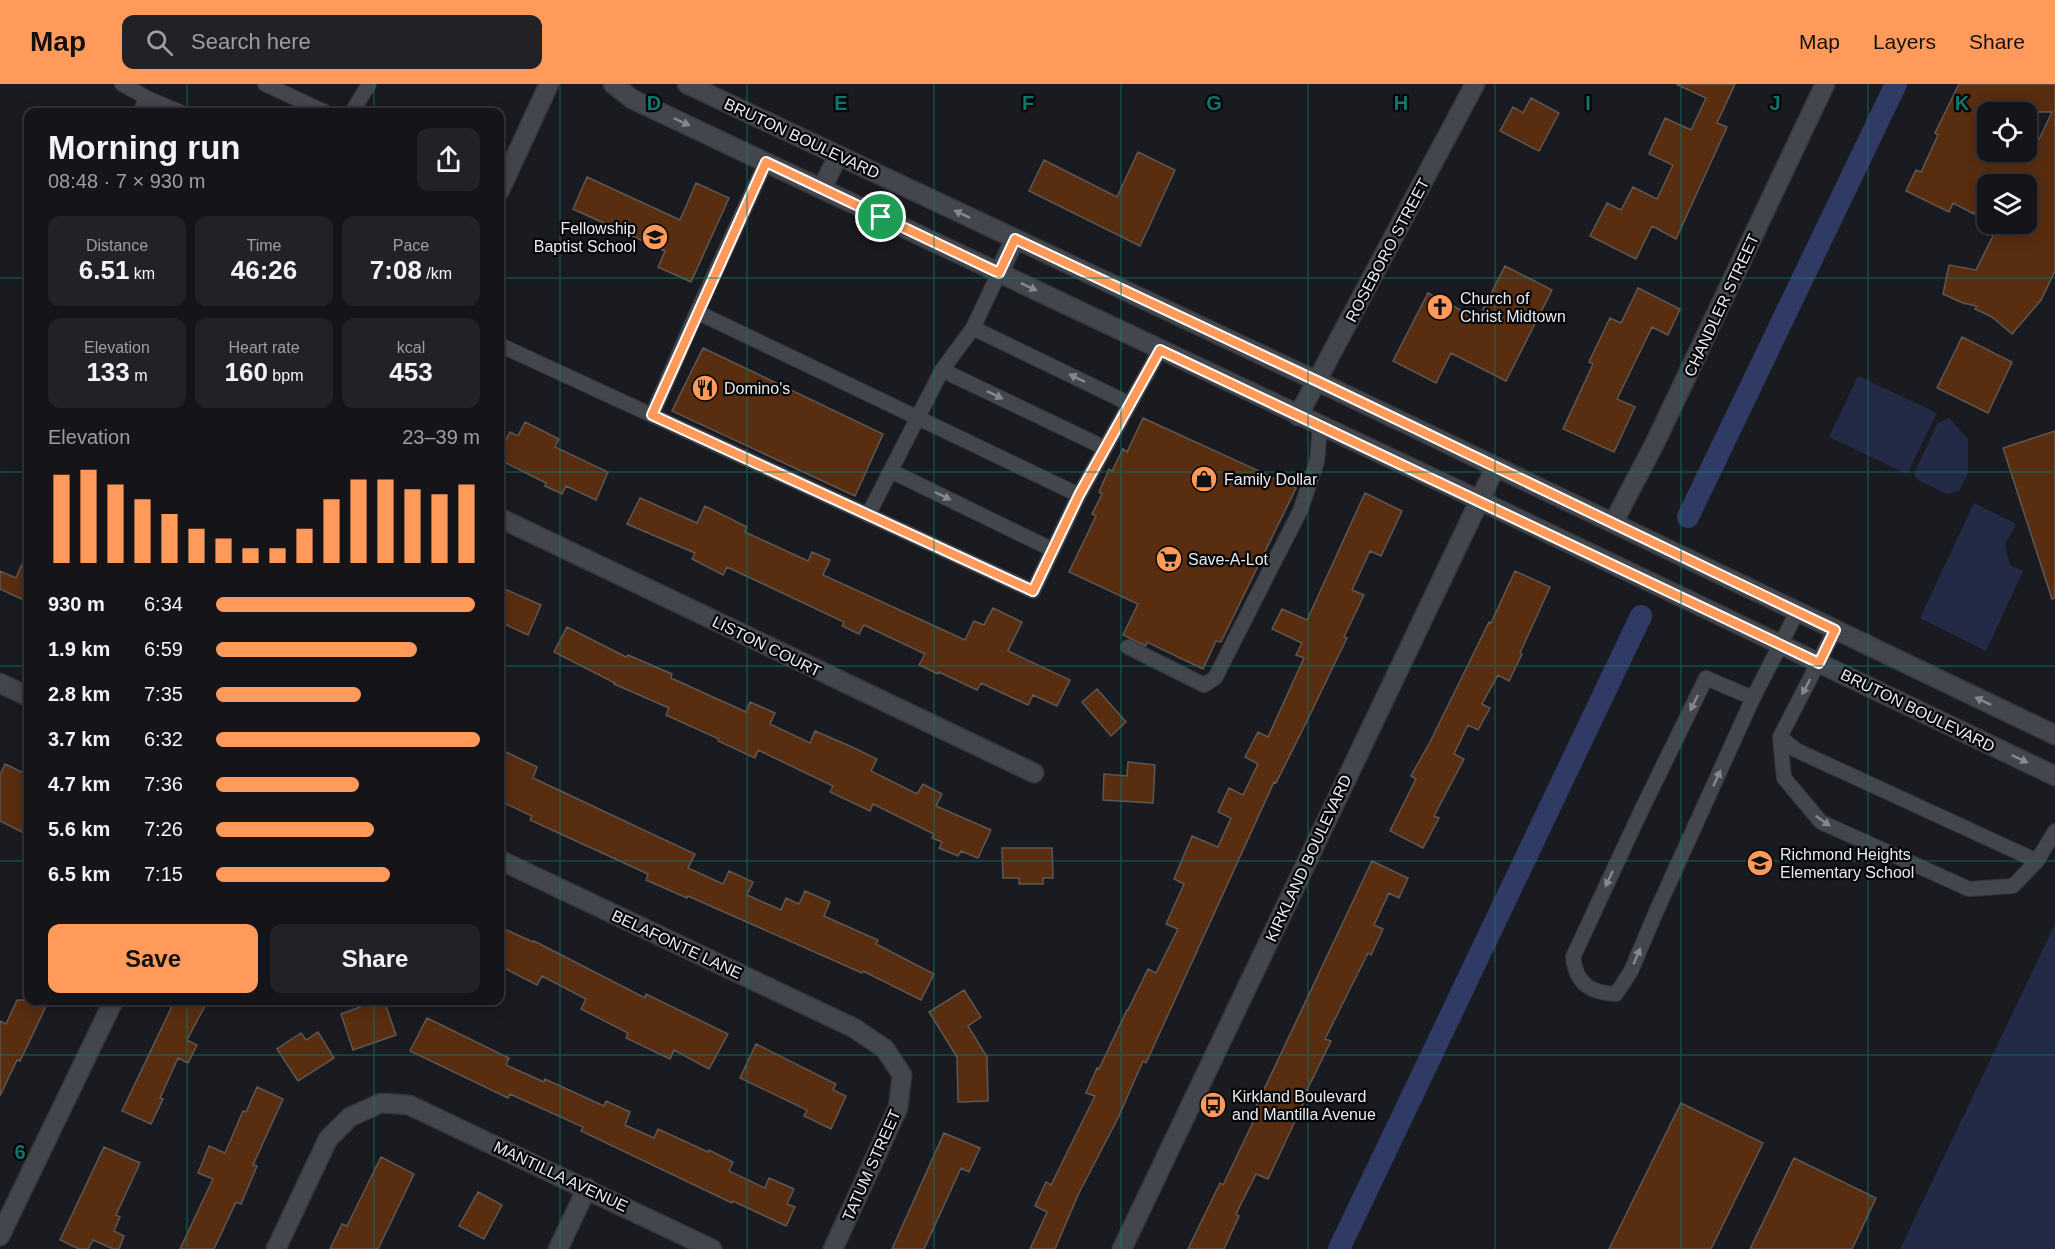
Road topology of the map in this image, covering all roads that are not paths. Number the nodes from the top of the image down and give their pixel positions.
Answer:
1 (122, 84) edge
2 (266, 84) edge
3 (369, 84) edge
4 (549, 84) edge
5 (613, 84) edge
6 (687, 84) edge
7 (1475, 84) edge
8 (1825, 84) edge
9 (147, 98) junction
10 (142, 108) edge
11 (171, 108) edge
12 (317, 108) edge
13 (354, 108) edge
14 (838, 155) junction
15 (766, 162) junction
16 (504, 181) edge
17 (822, 189) junction
18 (1015, 239) junction
19 (999, 273) junction
20 (697, 312) junction
21 (974, 328) junction
22 (504, 347) edge
23 (1160, 350) junction
24 (942, 370) junction
25 (1317, 381) junction
26 (1130, 404) junction
27 (652, 415) junction
28 (1298, 416) junction
29 (918, 417) junction
30 (1320, 426) junction
31 (1105, 448) junction
32 (1495, 468) junction
33 (891, 471) junction
34 (1079, 495) junction
35 (1479, 500) junction
36 (868, 515) junction
37 (504, 520) edge
38 (1612, 524) junction
39 (1053, 550) junction
40 (1797, 612) junction
41 (1835, 630) junction
42 (1781, 645) junction
43 (1128, 647) dead end
44 (1819, 663) junction
45 (0, 683) edge
46 (24, 695) edge
47 (1754, 698) junction
48 (2055, 735) edge
49 (1780, 737) junction
50 (1034, 773) dead end
51 (2055, 776) edge
52 (2055, 831) edge
53 (2037, 861) junction
54 (504, 862) edge
55 (112, 1005) edge
56 (854, 1028) joint
57 (587, 1188) junction
58 (0, 1236) edge
59 (276, 1249) edge
60 (558, 1249) edge
61 (712, 1249) edge
62 (833, 1249) edge
63 (1122, 1249) edge

1 - 9 lane
2 - 12 lane
3 - 13 lane
4 - 16 street
5 -> 15 street, BRUTON BOULEVARD
6 - 14 street, BRUTON BOULEVARD
7 - 25 street, ROSEBORO STREET
8 - 38 street, CHANDLER STREET
9 - 10 lane
9 - 11 lane
14 - 17 street
18 -> 14 street, BRUTON BOULEVARD
15 - 17 street, BRUTON BOULEVARD
15 - 20 lane
17 - 19 street, BRUTON BOULEVARD
18 - 19 street
18 - 25 street, BRUTON BOULEVARD
19 - 21 lane
19 -> 23 street, BRUTON BOULEVARD
20 - 27 lane
20 - 29 lane
21 - 24 lane
26 -> 21 lane
22 - 27 lane
23 - 26 lane
23 - 28 street, BRUTON BOULEVARD
24 - 29 lane
24 -> 31 lane
25 - 28 street, ROSEBORO STREET
25 - 32 street, BRUTON BOULEVARD
26 - 31 lane
27 - 36 lane
28 - 30 street, BRUTON BOULEVARD
29 - 33 lane
29 - 34 lane
30 - 35 street, BRUTON BOULEVARD
30 - 43 lane
31 - 34 lane
32 - 35 street, KIRKLAND BOULEVARD
32 - 38 street, BRUTON BOULEVARD
33 - 36 lane
33 -> 39 lane
34 - 39 lane
35 - 42 street, BRUTON BOULEVARD
35 - 63 street, KIRKLAND BOULEVARD
36 - 39 lane
37 - 50 street, LISTON COURT
38 - 40 street, BRUTON BOULEVARD
40 - 41 street, BRUTON BOULEVARD
40 - 42 lane
41 - 44 lane
48 -> 41 street, BRUTON BOULEVARD
42 - 44 street, BRUTON BOULEVARD
42 - 47 lane
44 -> 49 lane
44 -> 51 street, BRUTON BOULEVARD
45 - 46 street
47 -> 47 lane
49 - 53 lane
49 -> 53 lane
52 - 53 lane
54 - 56 street, BELAFONTE LANE
55 - 58 street
56 - 62 street, TATUM STREET
57 - 59 street, MANTILLA AVENUE
57 - 60 street
57 - 61 street, MANTILLA AVENUE

